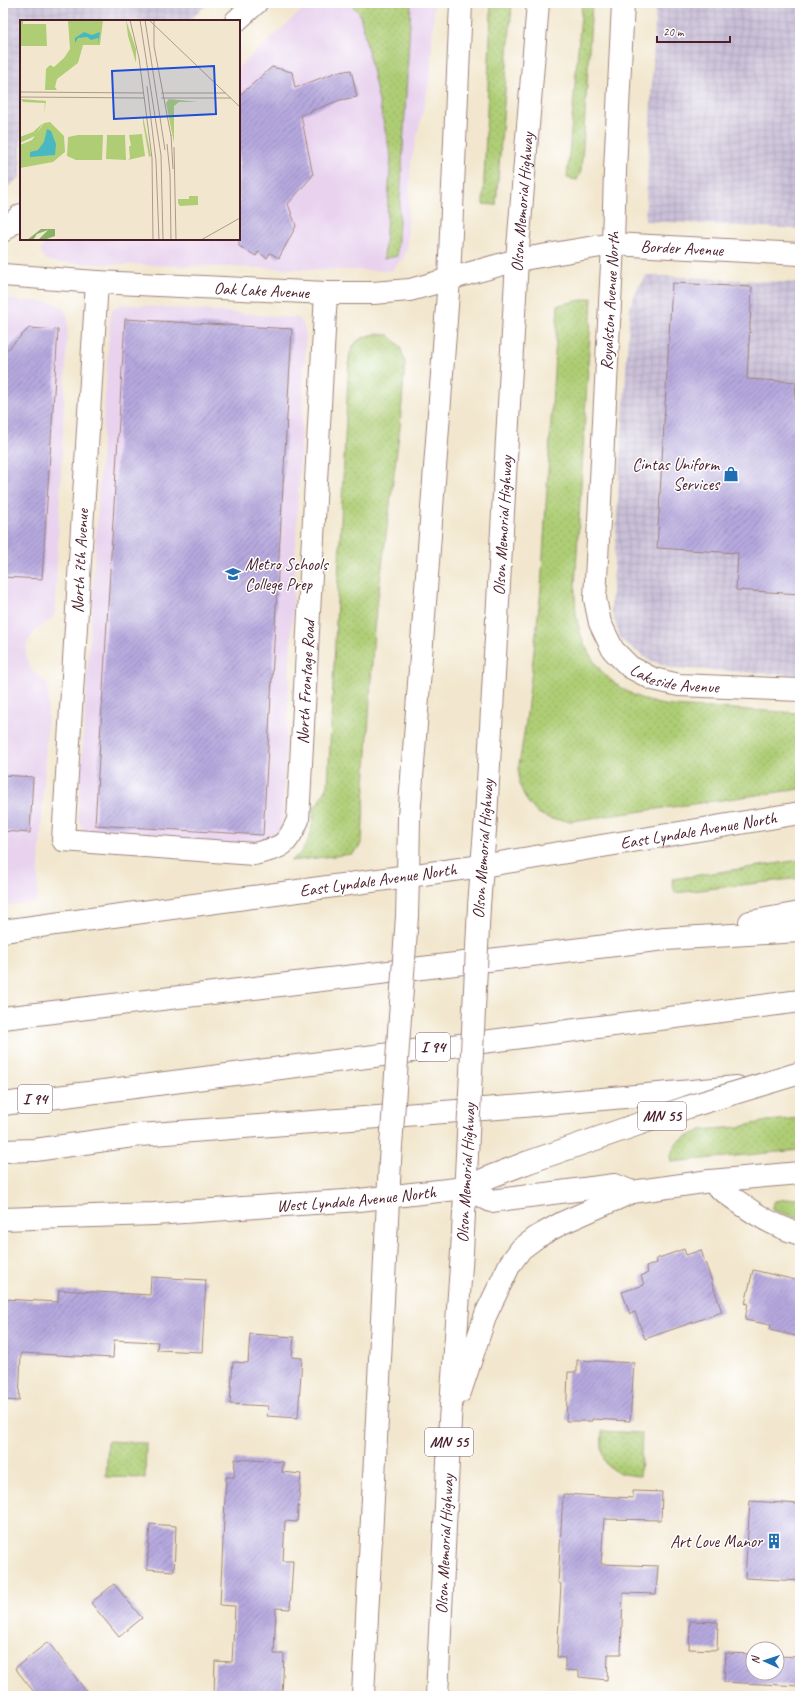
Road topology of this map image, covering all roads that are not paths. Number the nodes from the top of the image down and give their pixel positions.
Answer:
1 (256, 3) edge
2 (461, 3) edge
3 (538, 3) edge
4 (623, 3) edge
5 (237, 20) edge
6 (20, 216) edge
7 (3, 231) edge
8 (613, 244) junction
9 (800, 254) edge
10 (517, 260) junction
11 (3, 275) edge
12 (449, 279) junction
13 (97, 282) junction
14 (326, 293) junction
15 (595, 599) joint
16 (800, 690) edge
17 (800, 813) edge
18 (63, 840) joint
19 (482, 866) junction
20 (408, 876) junction
21 (800, 913) edge
22 (3, 931) edge
23 (800, 931) edge
24 (665, 939) junction
25 (800, 1001) edge
26 (3, 1018) edge
27 (800, 1073) edge
28 (800, 1082) edge
29 (3, 1104) edge
30 (3, 1151) edge
31 (800, 1172) edge
32 (710, 1181) junction
33 (465, 1188) junction
34 (632, 1192) junction
35 (388, 1196) junction
36 (3, 1219) edge
37 (800, 1234) edge
38 (450, 1420) junction
39 (362, 1696) edge
40 (437, 1696) edge

1 - 5 main road
2 - 12 main road
3 - 10 main road, Olson Memorial Highway
4 - 8 main road, Royalston Avenue North
6 - 7 main road
8 - 9 main road, Border Avenue
8 - 10 main road, Border Avenue
8 - 15 main road, Royalston Avenue North
10 - 12 main road, Oak Lake Avenue
10 - 19 main road, Olson Memorial Highway
11 - 13 main road, Oak Lake Avenue
12 - 14 main road, Oak Lake Avenue
12 - 20 main road
13 - 14 main road, Oak Lake Avenue
13 - 18 main road, North 7th Avenue
14 - 18 main road, North Frontage Road
15 - 16 main road, Lakeside Avenue
17 - 19 main road, East Lyndale Avenue North
19 - 20 main road, East Lyndale Avenue North
19 - 33 main road, Olson Memorial Highway, bridge
20 - 22 main road, East Lyndale Avenue North
20 - 35 main road, bridge
21 - 24 main road
23 - 24 main road
24 - 26 main road
25 - 29 main road, I 94
27 - 33 main road, MN 55, bridge
28 - 30 main road
31 - 32 main road
32 - 34 main road
32 - 37 main road
33 - 34 main road
33 - 35 main road, West Lyndale Avenue North
33 - 38 main road, Olson Memorial Highway / MN 55
34 - 38 main road
35 - 36 main road, West Lyndale Avenue North
35 - 39 main road
38 - 40 main road, Olson Memorial Highway / MN 55

